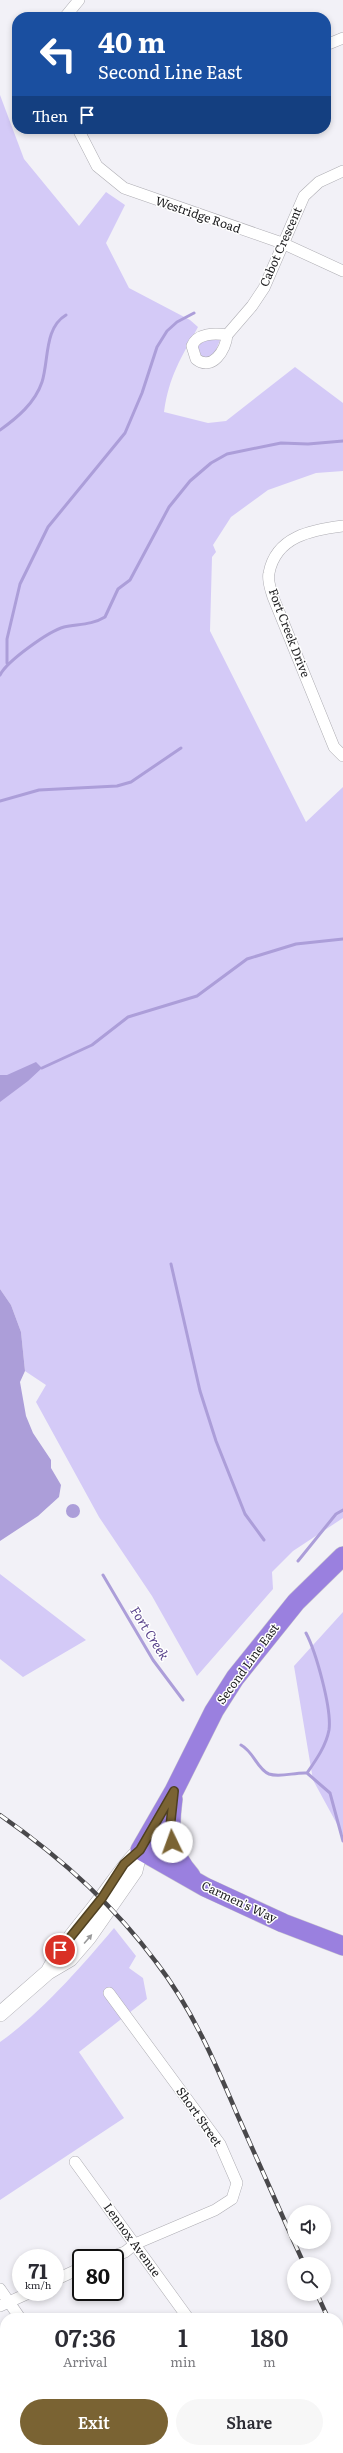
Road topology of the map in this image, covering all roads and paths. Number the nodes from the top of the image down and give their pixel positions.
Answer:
1 (79, 0) edge
2 (69, 12) edge
3 (343, 38) edge
4 (331, 43) edge
5 (81, 134) edge
6 (343, 171) edge
7 (282, 243) junction
8 (343, 271) edge
9 (227, 335) dead end
10 (343, 526) edge
11 (343, 756) edge
12 (343, 1556) edge
13 (174, 1791) junction
14 (140, 1850) junction
15 (196, 1882) junction
16 (343, 1946) edge
17 (109, 1993) dead end
18 (0, 2014) edge
19 (75, 2162) dead end
20 (135, 2244) junction
21 (124, 2252) edge
22 (0, 2289) edge
23 (5, 2304) edge
24 (15, 2313) edge
25 (184, 2313) edge

1 - 2 street
3 - 4 street
5 - 7 street, Westridge Road
6 - 7 street, Cabot Crescent
7 - 8 street, Westridge Road
7 - 9 street, Cabot Crescent
10 - 11 street, Fort Creek Drive
12 - 13 highway, Second Line East
13 - 14 highway, Second Line East
13 - 15 highway
14 - 15 highway, Carmen's Way
14 - 18 main road, Second Line East
15 - 16 highway, Carmen's Way
17 - 20 street, Short Street
19 - 20 street, Lennox Avenue
20 - 21 street, Short Street
20 - 25 street, Lennox Avenue
22 - 23 street
23 - 24 street

